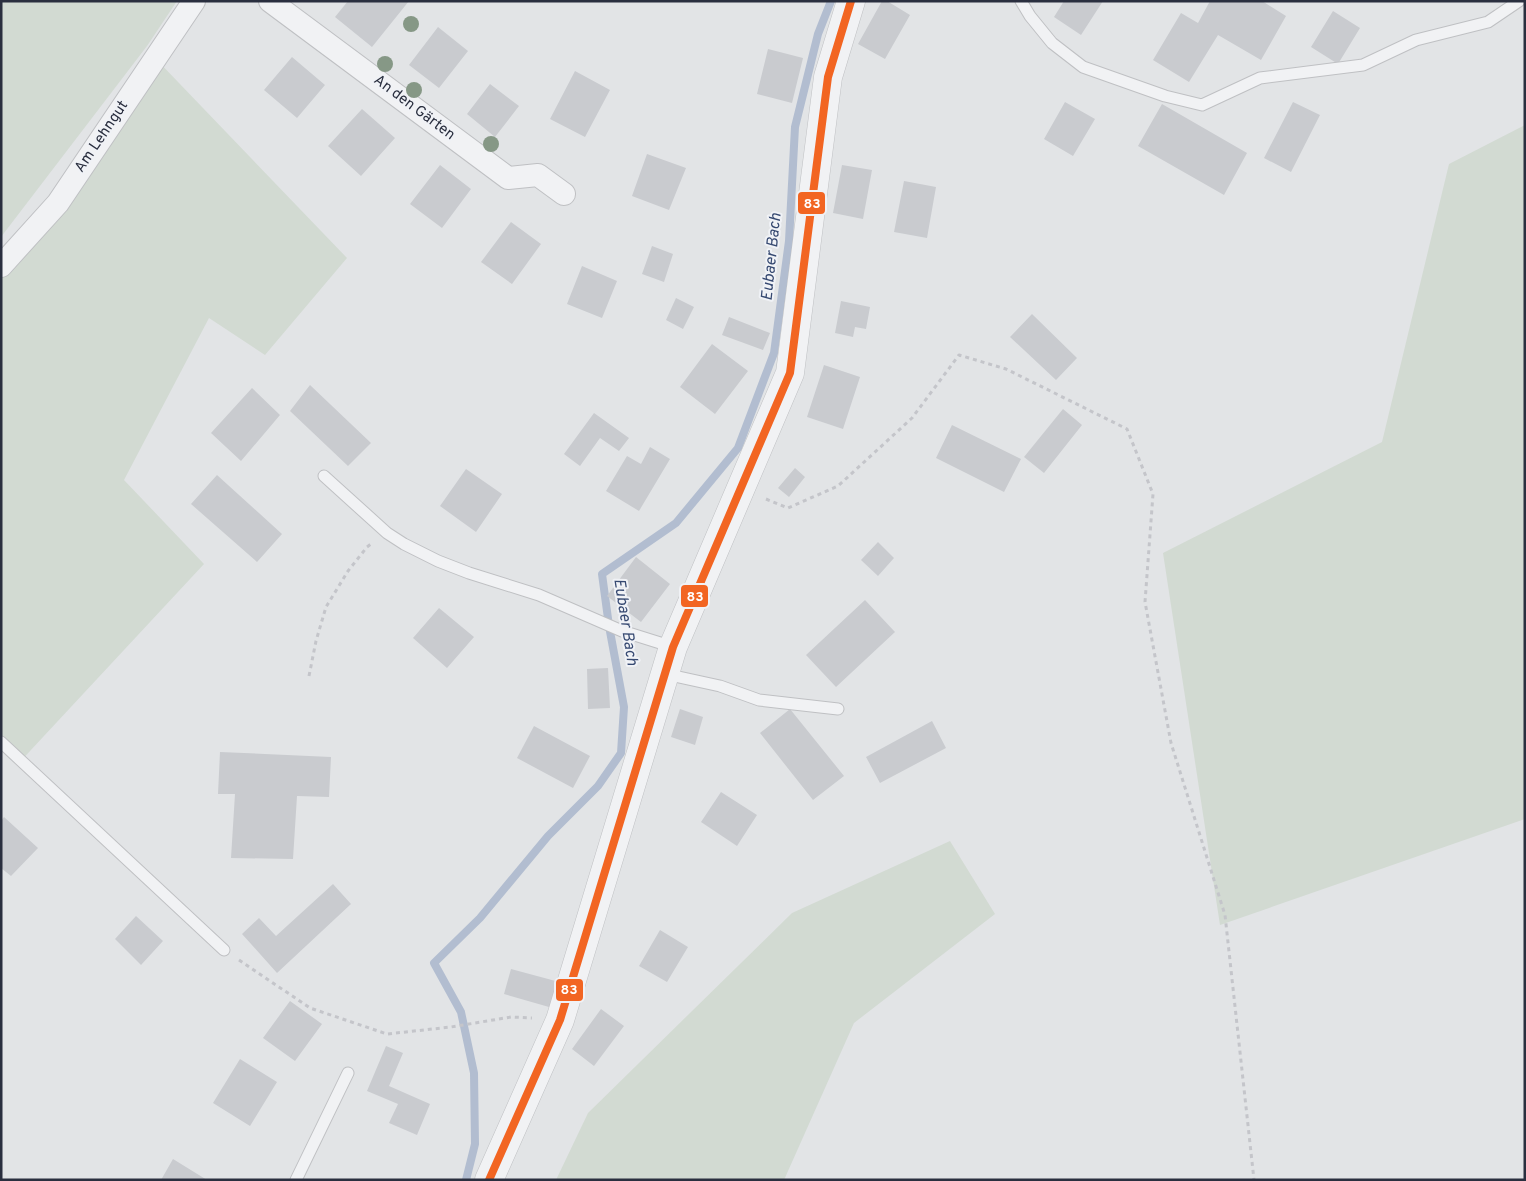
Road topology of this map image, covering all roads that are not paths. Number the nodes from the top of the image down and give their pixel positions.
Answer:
1 (194, 1) edge
2 (270, 1) edge
3 (850, 1) edge
4 (1021, 1) edge
5 (1519, 1) edge
6 (564, 194) dead end
7 (1, 266) edge
8 (324, 476) dead end
9 (673, 647) junction
10 (665, 674) junction
11 (838, 709) dead end
12 (1, 742) edge
13 (224, 950) road end
14 (348, 1073) dead end
15 (296, 1180) edge
16 (489, 1180) edge

1 - 7 street, Am Lehngut
2 - 6 street, An den Gärten
3 - 9 street
4 - 5 lane
8 - 9 lane
9 - 10 street
10 - 11 lane
10 - 16 street
12 - 13 lane
14 - 15 lane

